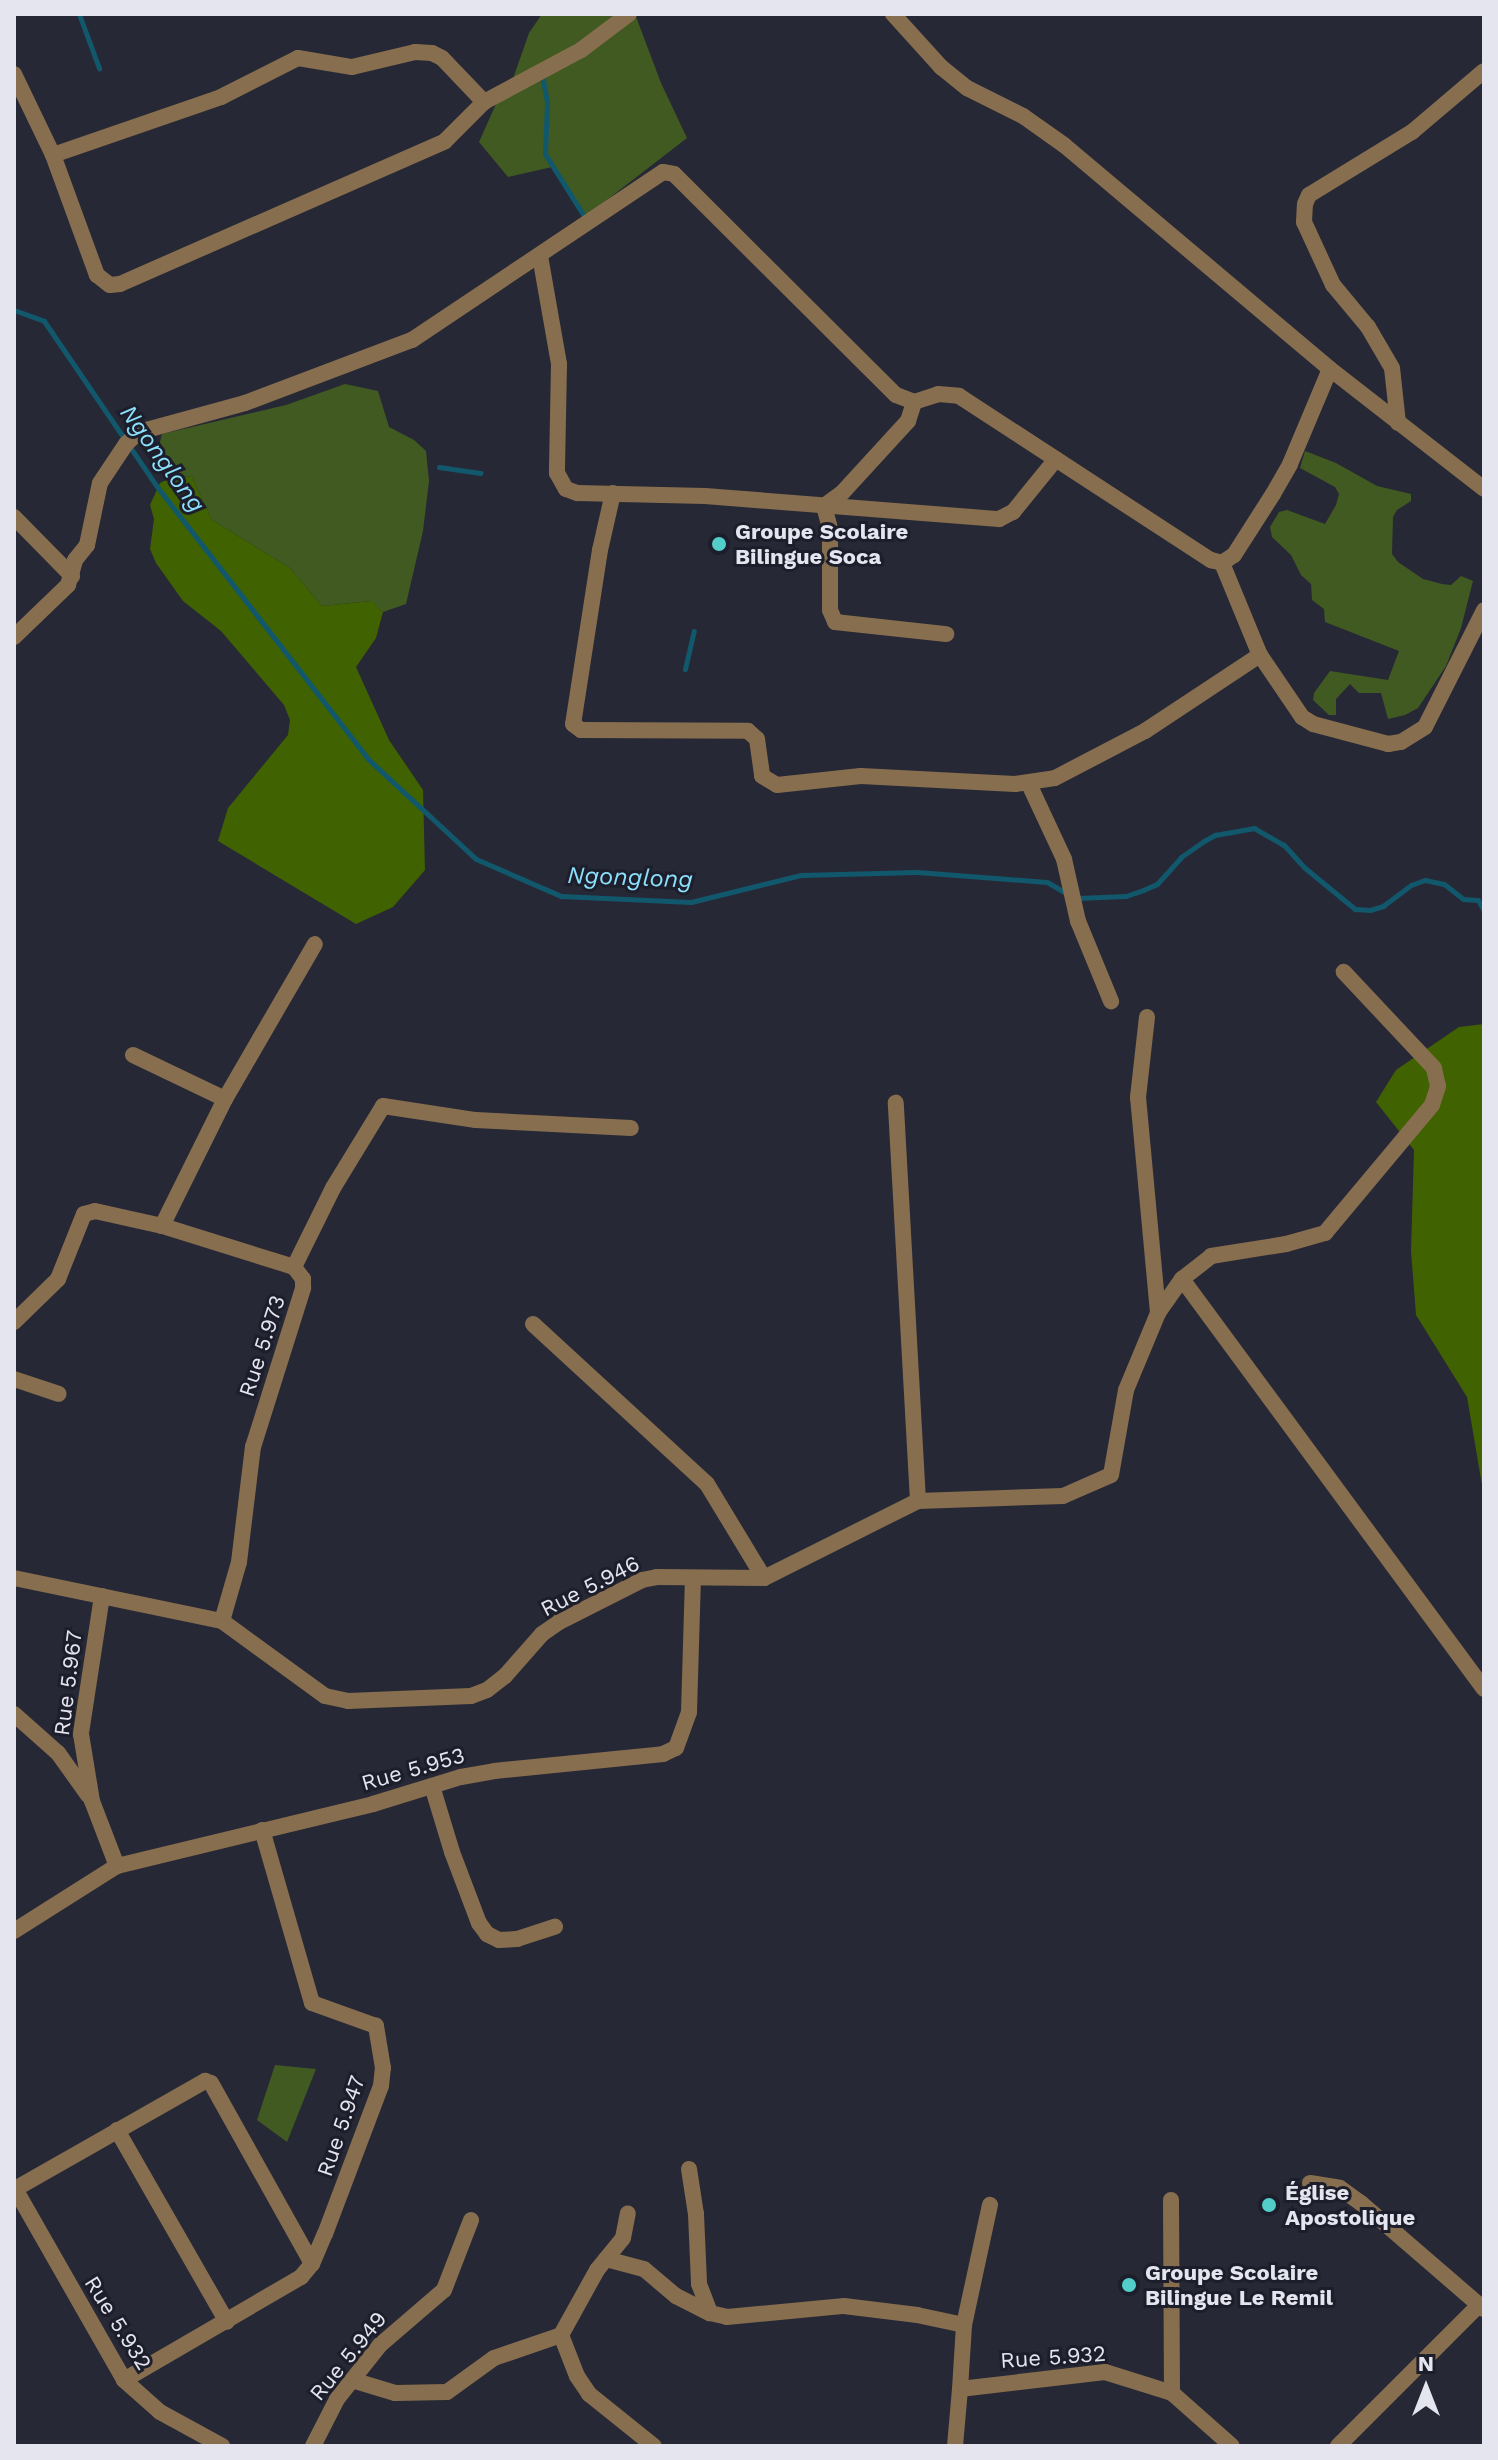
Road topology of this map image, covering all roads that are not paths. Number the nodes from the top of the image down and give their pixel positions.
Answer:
1 (629, 14) edge
2 (893, 14) edge
3 (1484, 71) edge
4 (14, 74) edge
5 (484, 102) junction
6 (53, 155) junction
7 (540, 256) junction
8 (1330, 369) junction
9 (914, 402) junction
10 (1398, 423) junction
11 (1056, 459) junction
12 (1484, 489) edge
13 (613, 493) junction
14 (824, 506) junction
15 (14, 517) edge
16 (1222, 563) junction
17 (72, 576) junction
18 (1484, 610) edge
19 (946, 634) dead end
20 (14, 637) edge
21 (1260, 655) junction
22 (1029, 784) junction
23 (315, 944) dead end
24 (1344, 972) dead end
25 (1111, 1001) dead end
26 (1147, 1017) dead end
27 (133, 1055) dead end
28 (225, 1099) junction
29 (896, 1103) dead end
30 (631, 1128) dead end
31 (162, 1226) junction
32 (294, 1267) junction
33 (1182, 1279) junction
34 (1158, 1313) junction
35 (14, 1322) edge
36 (533, 1324) dead end
37 (14, 1379) edge
38 (59, 1394) dead end
39 (918, 1501) junction
40 (14, 1578) edge
41 (693, 1578) junction
42 (764, 1578) junction
43 (102, 1596) junction
44 (222, 1621) junction
45 (1484, 1689) edge
46 (14, 1714) edge
47 (432, 1786) junction
48 (92, 1801) junction
49 (262, 1830) junction
50 (117, 1866) junction
51 (555, 1927) dead end
52 (14, 1931) edge
53 (117, 2130) junction
54 (689, 2169) dead end
55 (1310, 2183) dead end
56 (15, 2188) edge
57 (1171, 2200) dead end
58 (990, 2205) dead end
59 (628, 2213) dead end
60 (471, 2220) dead end
61 (606, 2259) junction
62 (312, 2264) junction
63 (1482, 2307) edge
64 (710, 2313) junction
65 (227, 2322) junction
66 (964, 2325) junction
67 (561, 2335) junction
68 (124, 2380) junction
69 (352, 2380) junction
70 (960, 2389) junction
71 (1172, 2393) junction
72 (222, 2446) edge
73 (313, 2446) edge
74 (654, 2446) edge
75 (955, 2446) edge
76 (1232, 2446) edge
77 (1338, 2446) edge

1 - 5 street
2 - 8 street
3 - 10 street
4 - 6 street
5 - 6 street
5 - 6 street
7 - 9 street
7 - 13 street
7 - 17 street
8 - 10 street
8 - 16 street
9 - 11 street
9 - 14 street
10 - 12 street
11 - 14 street
11 - 16 street
13 - 14 street
13 - 22 street
14 - 19 street
15 - 17 street
16 - 21 street
17 - 20 street
18 - 21 street
21 - 22 street
22 - 25 street
23 - 28 street
24 - 33 street
26 - 34 street
27 - 28 street
28 - 31 street
29 - 39 street
30 - 32 street
31 - 32 street, Rue 5.973
31 - 35 street, Rue 5.973
32 - 44 street, Rue 5.973
33 - 34 street
33 - 45 street
34 - 39 street
36 - 42 street
37 - 38 street
39 - 42 street, Rue 5.946
40 - 43 street, Rue 5.946
41 - 42 street, Rue 5.946
41 - 44 street, Rue 5.946
41 - 47 street, Rue 5.953
43 - 44 street, Rue 5.946
43 - 48 street, Rue 5.967
46 - 48 street
47 - 49 street, Rue 5.953
47 - 51 street
48 - 50 street, Rue 5.967
49 - 50 street, Rue 5.953
49 - 62 street, Rue 5.947
50 - 52 street, Rue 5.953
53 - 56 street
53 - 62 street
53 - 65 street
54 - 64 street
55 - 63 street
56 - 68 street, Rue 5.932
57 - 71 street
58 - 66 street
59 - 61 street
60 - 69 street, Rue 5.949
61 - 64 street
61 - 67 street
62 - 65 street, Rue 5.947
63 - 77 street
64 - 66 street
65 - 68 street, Rue 5.947
66 - 70 street
67 - 69 street
67 - 74 street
68 - 72 street, Rue 5.932
69 - 73 street, Rue 5.949
70 - 71 street, Rue 5.932
70 - 75 street
71 - 76 street, Rue 5.932

